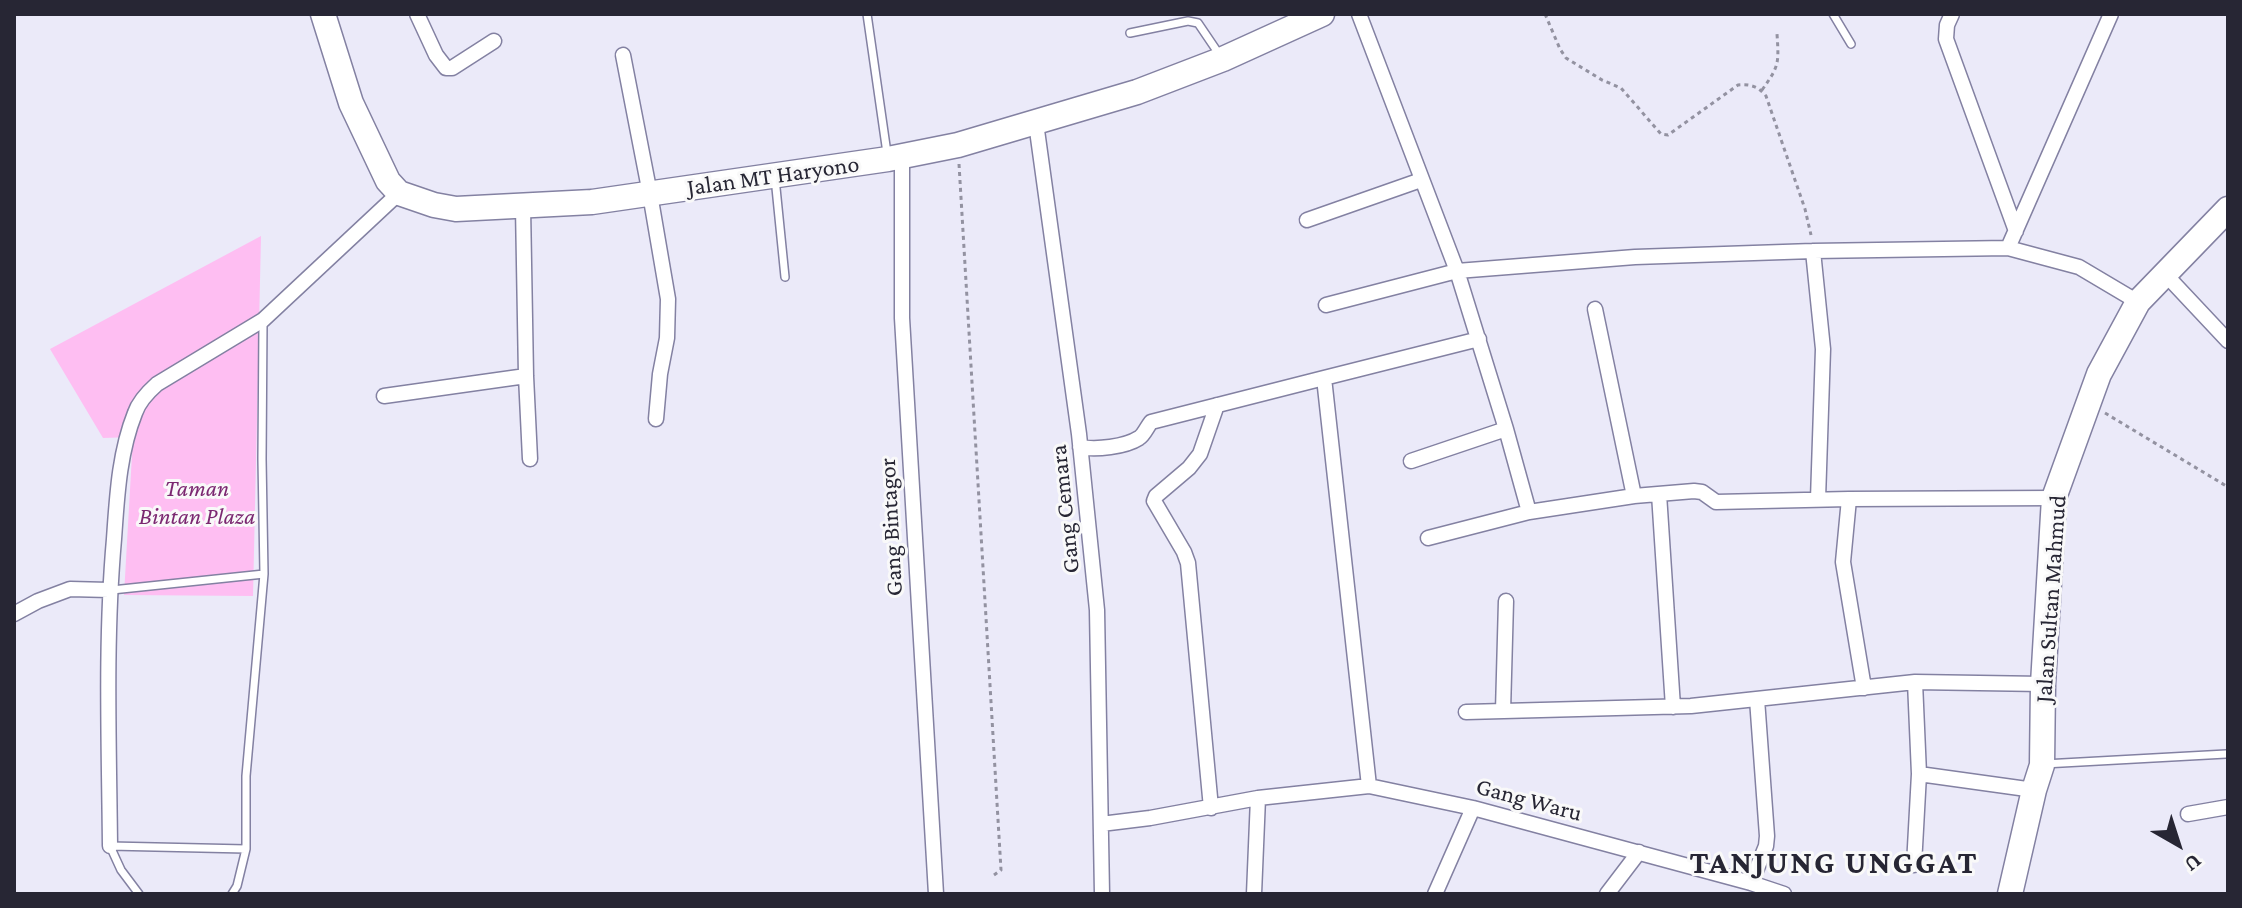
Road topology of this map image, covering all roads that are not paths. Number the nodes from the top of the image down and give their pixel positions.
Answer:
1 (323, 14) edge
2 (417, 14) edge
3 (867, 14) edge
4 (1322, 14) edge
5 (1359, 14) edge
6 (1833, 14) edge
7 (1952, 14) edge
8 (2111, 14) edge
9 (1130, 33) dead end
10 (494, 41) dead end
11 (1851, 44) dead end
12 (623, 55) dead end
13 (1223, 59) junction
14 (1036, 123) junction
15 (895, 158) junction
16 (774, 176) junction
17 (1421, 180) junction
18 (399, 193) junction
19 (650, 194) junction
20 (523, 207) junction
21 (2228, 209) edge
22 (1307, 220) dead end
23 (2016, 231) junction
24 (2008, 248) junction
25 (1813, 251) junction
26 (1457, 271) junction
27 (2166, 275) junction
28 (785, 277) dead end
29 (2138, 302) junction
30 (1326, 305) dead end
31 (1595, 309) dead end
32 (263, 320) junction
33 (1479, 339) junction
34 (2228, 341) edge
35 (526, 376) junction
36 (1324, 378) junction
37 (384, 396) dead end
38 (1217, 405) junction
39 (656, 419) dead end
40 (1506, 429) junction
41 (1080, 447) junction
42 (530, 459) dead end
43 (1411, 461) dead end
44 (1659, 494) junction
45 (1634, 496) junction
46 (2054, 498) junction
47 (1818, 499) junction
48 (1849, 499) junction
49 (1529, 512) junction
50 (1428, 538) dead end
51 (264, 574) junction
52 (109, 590) junction
53 (1506, 601) dead end
54 (14, 614) edge
55 (1915, 682) junction
56 (2043, 684) junction
57 (1864, 688) junction
58 (1757, 699) junction
59 (1673, 707) junction
60 (1503, 711) junction
61 (1466, 712) dead end
62 (2226, 754) dead end
63 (2042, 765) junction
64 (1919, 774) junction
65 (1369, 786) junction
66 (2034, 790) junction
67 (1258, 798) junction
68 (2228, 807) edge
69 (1211, 808) junction
70 (1473, 808) junction
71 (2188, 814) dead end
72 (1101, 824) junction
73 (110, 846) junction
74 (246, 849) junction
75 (1639, 852) junction
76 (1914, 865) dead end
77 (1751, 883) junction
78 (139, 894) edge
79 (232, 894) edge
80 (936, 894) edge
81 (1102, 894) edge
82 (1254, 894) edge
83 (1435, 894) edge
84 (1607, 894) edge
85 (1784, 894) edge
86 (2010, 894) edge

1 - 18 main road
2 - 10 street
3 - 15 lane
4 - 13 main road, Jalan MT Haryono
5 - 17 street
6 - 11 lane
7 - 23 street
8 - 23 street
9 - 13 lane
12 - 19 street
13 - 14 main road, Jalan MT Haryono
14 - 15 main road, Jalan MT Haryono
14 - 41 street, Gang Cemara
15 - 16 main road, Jalan MT Haryono
15 - 80 street, Gang Bintagor
16 - 19 main road, Jalan MT Haryono
16 - 28 lane
17 - 22 street
17 - 26 street
18 - 20 main road, Jalan MT Haryono
18 - 32 street
19 - 20 main road, Jalan MT Haryono
19 - 39 street
20 - 35 street
21 - 27 main road, Jalan Sultan Mahmud
23 - 24 street
24 - 25 street
24 - 29 street
25 - 26 street
25 - 47 street
26 - 30 street
26 - 33 street
27 - 29 main road, Jalan Sultan Mahmud
27 - 34 street
29 - 46 main road, Jalan Sultan Mahmud
31 - 45 street
32 - 51 lane
32 - 52 street
33 - 36 street
33 - 40 street
35 - 37 street
35 - 42 street
36 - 38 street
36 - 65 street
38 - 41 street
38 - 69 street
40 - 43 street
40 - 49 street
41 - 72 street, Gang Cemara
44 - 45 street
44 - 47 street
44 - 59 street
45 - 49 street
46 - 48 street
46 - 56 main road, Jalan Sultan Mahmud
47 - 48 street
48 - 57 street
49 - 50 street
51 - 52 lane
51 - 74 lane
52 - 54 street
52 - 73 street
53 - 60 street
55 - 56 street
55 - 57 street
55 - 64 street
56 - 63 main road, Jalan Sultan Mahmud
57 - 58 street
58 - 59 street
58 - 77 street
59 - 60 street
60 - 61 street
62 - 63 lane
63 - 66 main road, Jalan Sultan Mahmud
64 - 66 street
64 - 76 street
65 - 67 street, Gang Waru
65 - 70 street, Gang Waru
66 - 86 main road, Jalan Sultan Mahmud
67 - 69 street, Gang Waru
67 - 82 street
68 - 71 street
69 - 72 street
70 - 75 street, Gang Waru
70 - 83 street
72 - 81 street, Gang Cemara
73 - 74 lane
73 - 78 lane
74 - 79 lane
75 - 77 street, Gang Waru
75 - 84 street
77 - 85 street, Gang Waru

